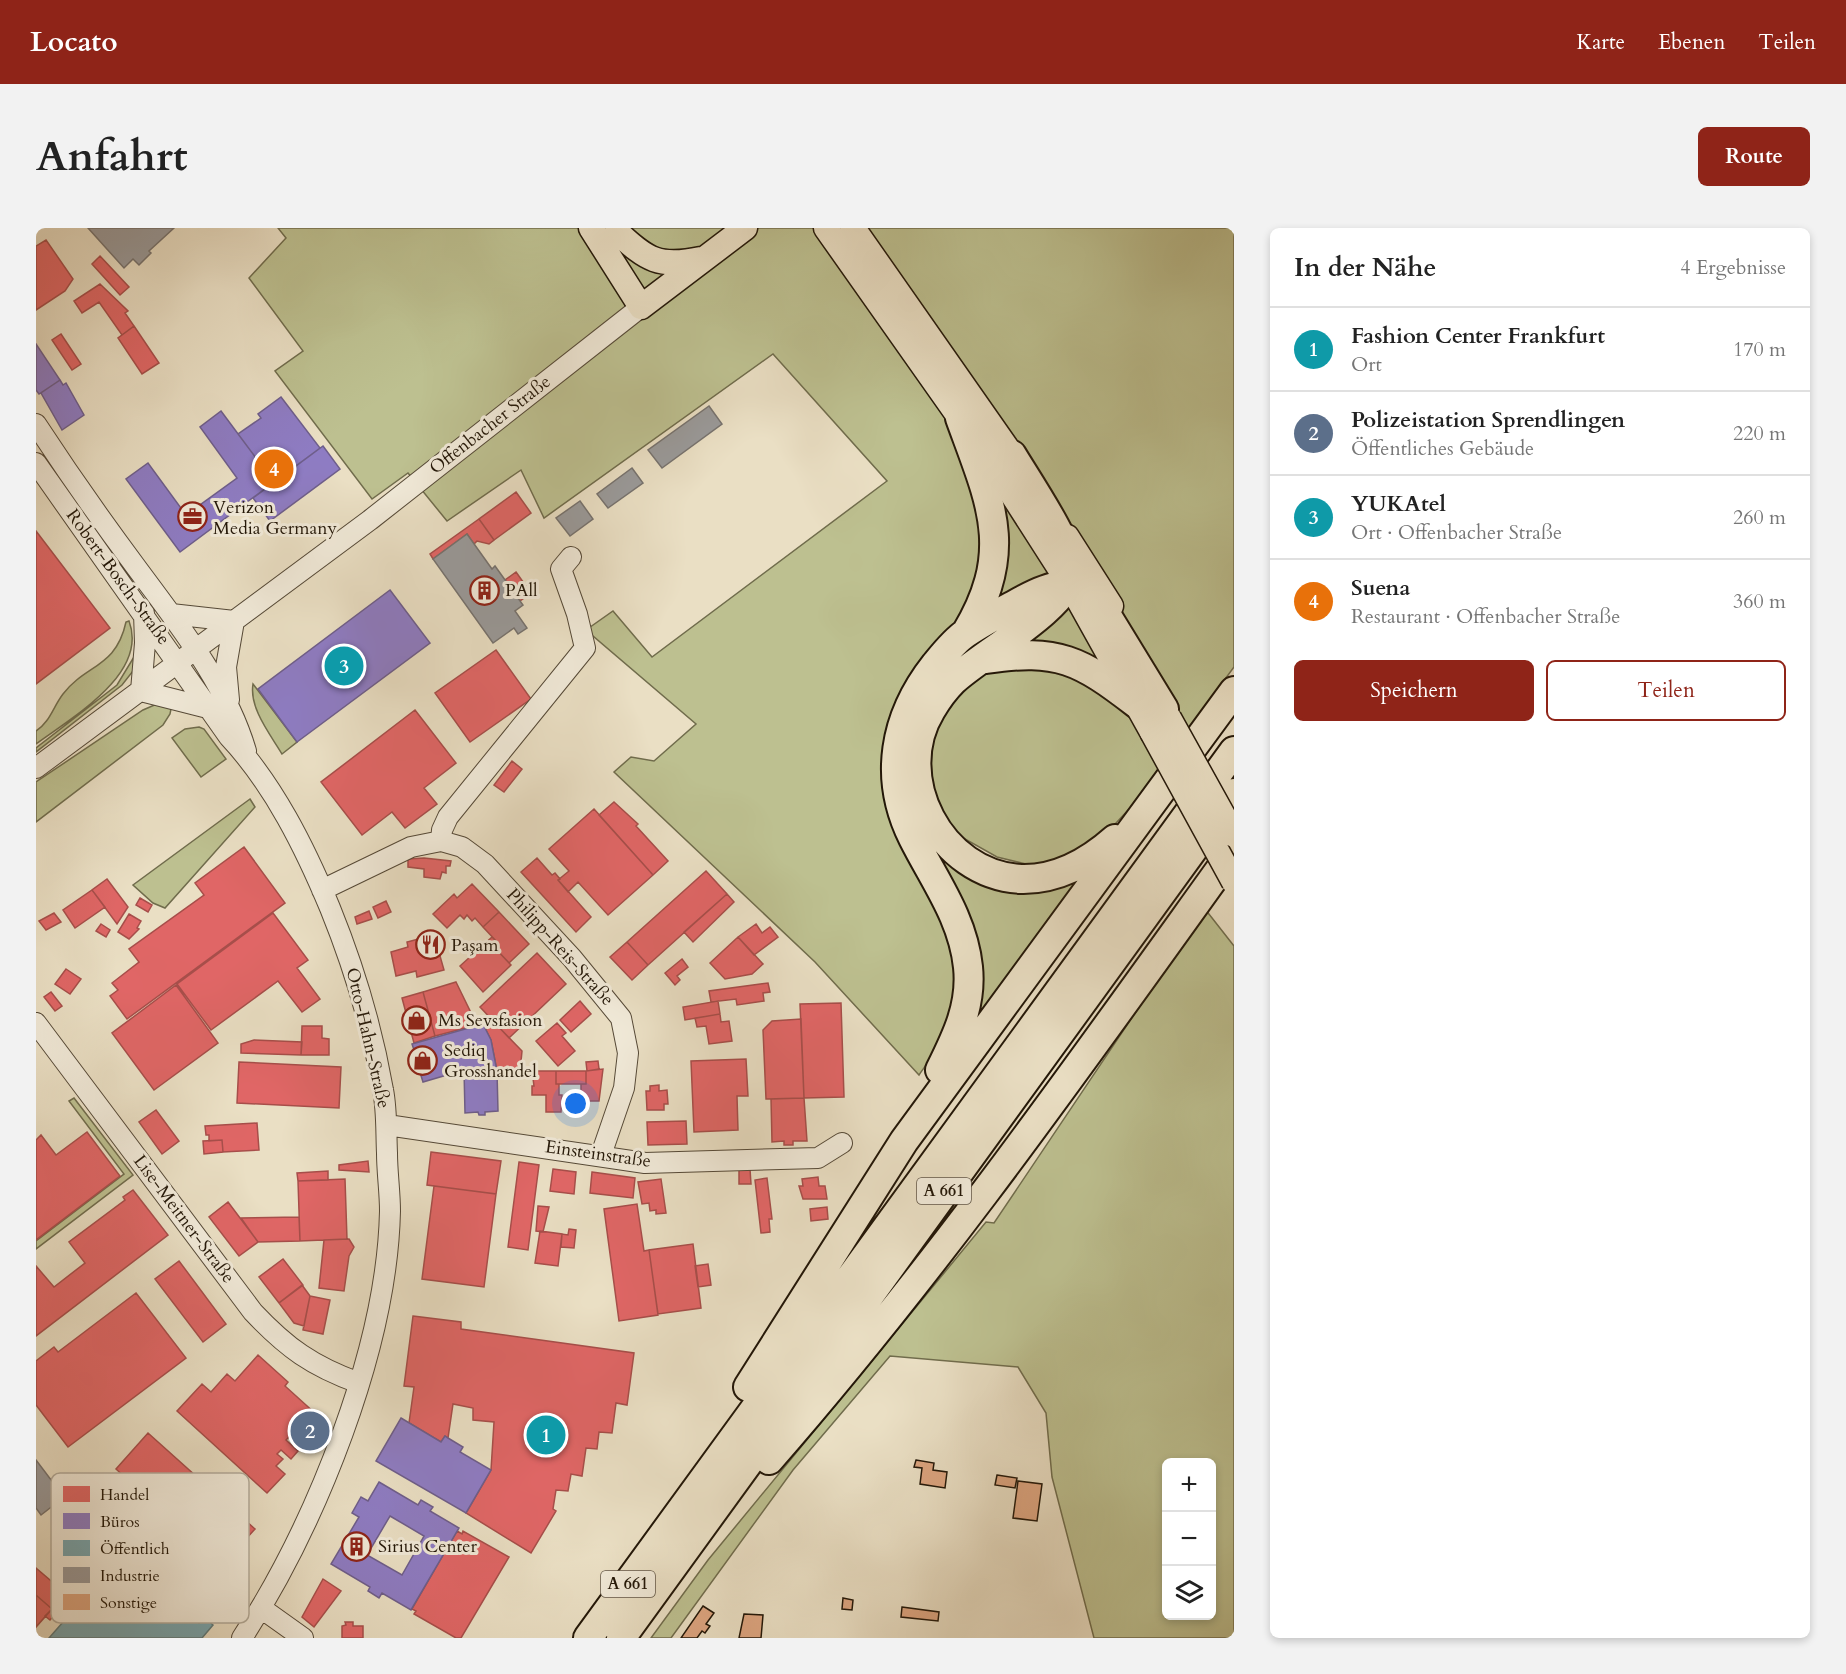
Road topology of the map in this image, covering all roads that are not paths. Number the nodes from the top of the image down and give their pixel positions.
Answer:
1 (591, 228) edge
2 (746, 228) edge
3 (826, 228) edge
4 (853, 228) edge
5 (615, 230) edge
6 (706, 258) junction
7 (642, 306) junction
8 (960, 418) junction
9 (36, 424) edge
10 (1012, 455) junction
11 (36, 463) edge
12 (571, 557) dead end
13 (1069, 583) junction
14 (144, 612) junction
15 (171, 614) junction
16 (234, 621) junction
17 (966, 633) junction
18 (187, 656) junction
19 (984, 659) junction
20 (141, 691) junction
21 (1234, 691) edge
22 (1137, 704) junction
23 (229, 706) junction
24 (208, 708) junction
25 (1162, 719) junction
26 (1234, 751) edge
27 (248, 757) junction
28 (36, 768) edge
29 (1234, 793) edge
30 (1147, 809) junction
31 (1234, 835) edge
32 (441, 841) junction
33 (1234, 850) edge
34 (1234, 882) edge
35 (322, 890) junction
36 (36, 1023) edge
37 (387, 1125) junction
38 (904, 1142) junction
39 (842, 1143) dead end
40 (601, 1155) junction
41 (359, 1383) junction
42 (667, 1529) junction
43 (656, 1590) junction
44 (261, 1608) junction
45 (242, 1638) edge
46 (303, 1638) edge
47 (588, 1638) edge
48 (621, 1638) edge

1 - 7 main road
2 - 6 main road, Offenbacher Straße
3 - 8 main road
4 - 10 main road
5 - 6 main road
5 - 7 main road
6 - 7 main road, Offenbacher Straße
7 - 16 street, Offenbacher Straße
8 - 13 main road
8 - 17 highway
9 - 15 street, Robert-Bosch-Straße
10 - 13 highway
10 - 25 main road
11 - 14 street, Robert-Bosch-Straße
12 - 32 street
13 - 17 highway
13 - 19 highway
13 - 22 main road
13 - 25 highway
14 - 18 street, Robert-Bosch-Straße
14 - 20 street
15 - 16 street, Robert-Bosch-Straße
15 - 18 street, Robert-Bosch-Straße
16 - 18 street, Offenbacher Straße
16 - 23 street
17 - 38 highway
18 - 20 street, Offenbacher Straße
18 - 23 street, Otto-Hahn-Straße
18 - 24 street, Otto-Hahn-Straße
19 - 22 highway
19 - 30 highway
20 - 24 street
20 - 28 street, Offenbacher Straße
21 - 30 highway
22 - 25 main road
23 - 27 street, Otto-Hahn-Straße
24 - 27 street, Otto-Hahn-Straße
25 - 31 main road, bridge
25 - 34 main road, bridge
26 - 42 highway, A 661
27 - 35 street, Otto-Hahn-Straße
29 - 43 highway, A 661
30 - 38 highway
32 - 35 street
32 - 40 street, Philipp-Reis-Straße
33 - 43 highway
35 - 37 street, Otto-Hahn-Straße
36 - 41 street, Lise-Meitner-Straße
37 - 40 street, Einsteinstraße
37 - 41 street, Otto-Hahn-Straße
38 - 42 highway
39 - 40 street, Einsteinstraße
41 - 44 street, Otto-Hahn-Straße
42 - 47 highway, A 661
43 - 48 highway, A 661
44 - 45 street, Otto-Hahn-Straße
44 - 46 street

